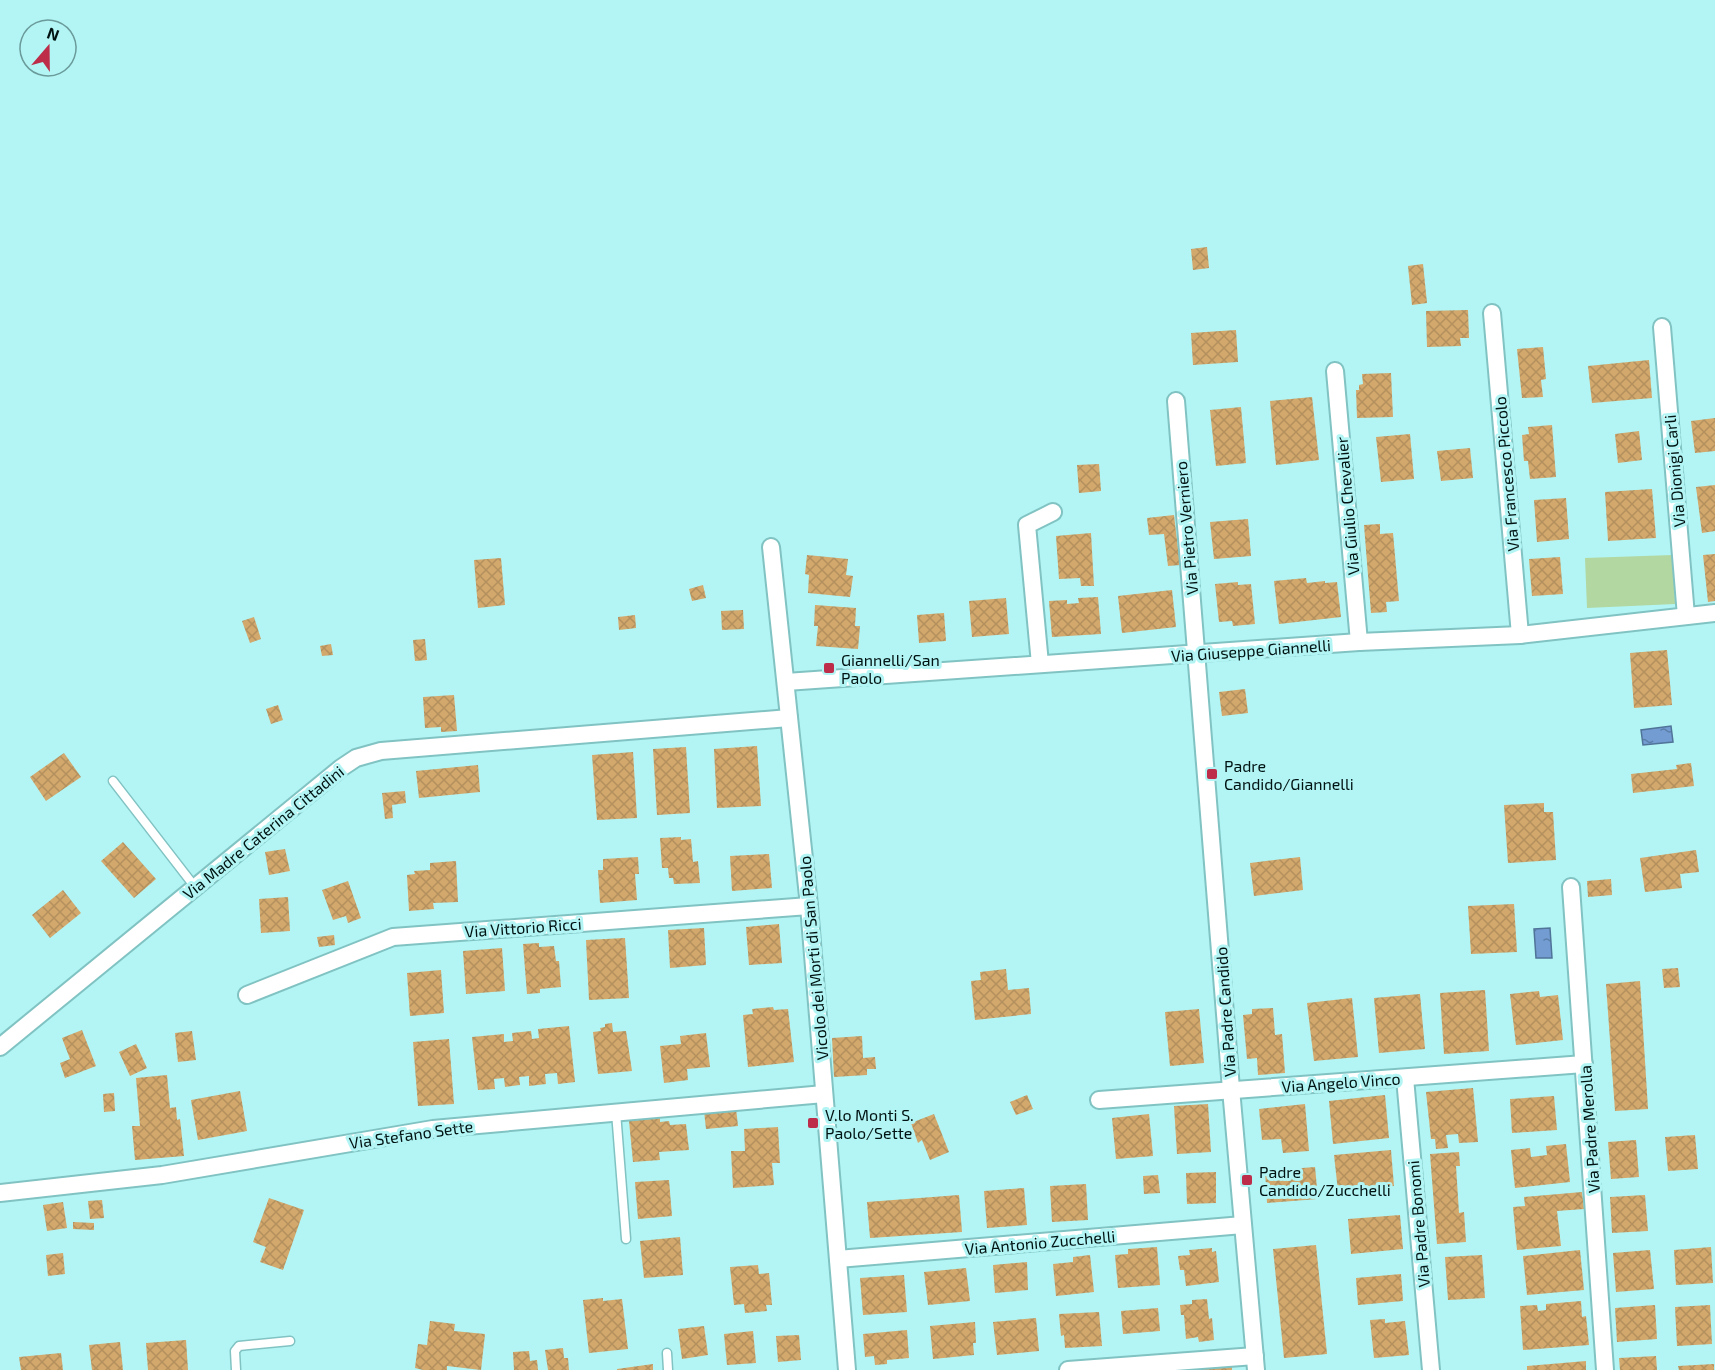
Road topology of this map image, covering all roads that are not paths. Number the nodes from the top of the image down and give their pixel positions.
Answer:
1 (1492, 313) dead end
2 (1662, 327) dead end
3 (1335, 371) dead end
4 (1176, 401) dead end
5 (1053, 512) dead end
6 (771, 547) dead end
7 (1715, 613) edge
8 (1686, 616) junction
9 (1520, 635) junction
10 (1359, 642) junction
11 (1197, 654) junction
12 (1040, 664) junction
13 (786, 682) junction
14 (789, 718) junction
15 (113, 781) dead end
16 (195, 887) junction
17 (1571, 887) dead end
18 (809, 906) junction
19 (247, 995) dead end
20 (0, 1047) edge
21 (1584, 1064) junction
22 (1405, 1077) junction
23 (1231, 1089) junction
24 (824, 1094) junction
25 (1099, 1100) dead end
26 (616, 1112) junction
27 (0, 1193) edge
28 (1243, 1225) junction
29 (626, 1239) dead end
30 (838, 1258) junction
31 (290, 1341) dead end
32 (667, 1353) dead end
33 (1255, 1363) edge
34 (236, 1370) edge
35 (668, 1370) edge
36 (847, 1370) edge
37 (1068, 1370) edge
38 (1431, 1370) edge
39 (1605, 1370) edge

1 - 9 street, Via Francesco Piccolo
2 - 8 street, Via Dionigi Carli
3 - 10 street, Via Giulio Chevalier
4 - 11 street, Via Pietro Verniero
5 - 12 street
6 - 13 street, Vicolo dei Morti di San Paolo
7 - 8 street, Via Giuseppe Giannelli
8 - 9 street, Via Giuseppe Giannelli
9 - 10 street, Via Giuseppe Giannelli
10 - 11 street, Via Giuseppe Giannelli
11 - 12 street, Via Giuseppe Giannelli
11 - 23 street, Via Padre Candido
12 - 13 street, Via Giuseppe Giannelli
13 - 14 street, Vicolo dei Morti di San Paolo
14 - 16 street, Via Madre Caterina Cittadini
14 - 18 street, Vicolo dei Morti di San Paolo
15 - 16 lane
16 - 20 street, Via Madre Caterina Cittadini
17 - 21 street, Via Padre Merolla
18 - 19 street, Via Vittorio Ricci
18 - 24 street, Vicolo dei Morti di San Paolo
21 - 22 street, Via Angelo Vinco
21 - 39 street, Via Padre Merolla
22 - 23 street, Via Angelo Vinco
22 - 38 street, Via Padre Bonomi
23 - 25 street, Via Angelo Vinco
23 - 28 street, Via Padre Candido
24 - 26 street, Via Stefano Sette
24 - 30 street, Vicolo dei Morti di San Paolo
26 - 27 street, Via Stefano Sette
26 - 29 lane
28 - 30 street, Via Antonio Zucchelli
28 - 33 street, Via Padre Candido
30 - 36 street, Vicolo dei Morti di San Paolo
31 - 34 lane
32 - 35 lane
33 - 37 street

